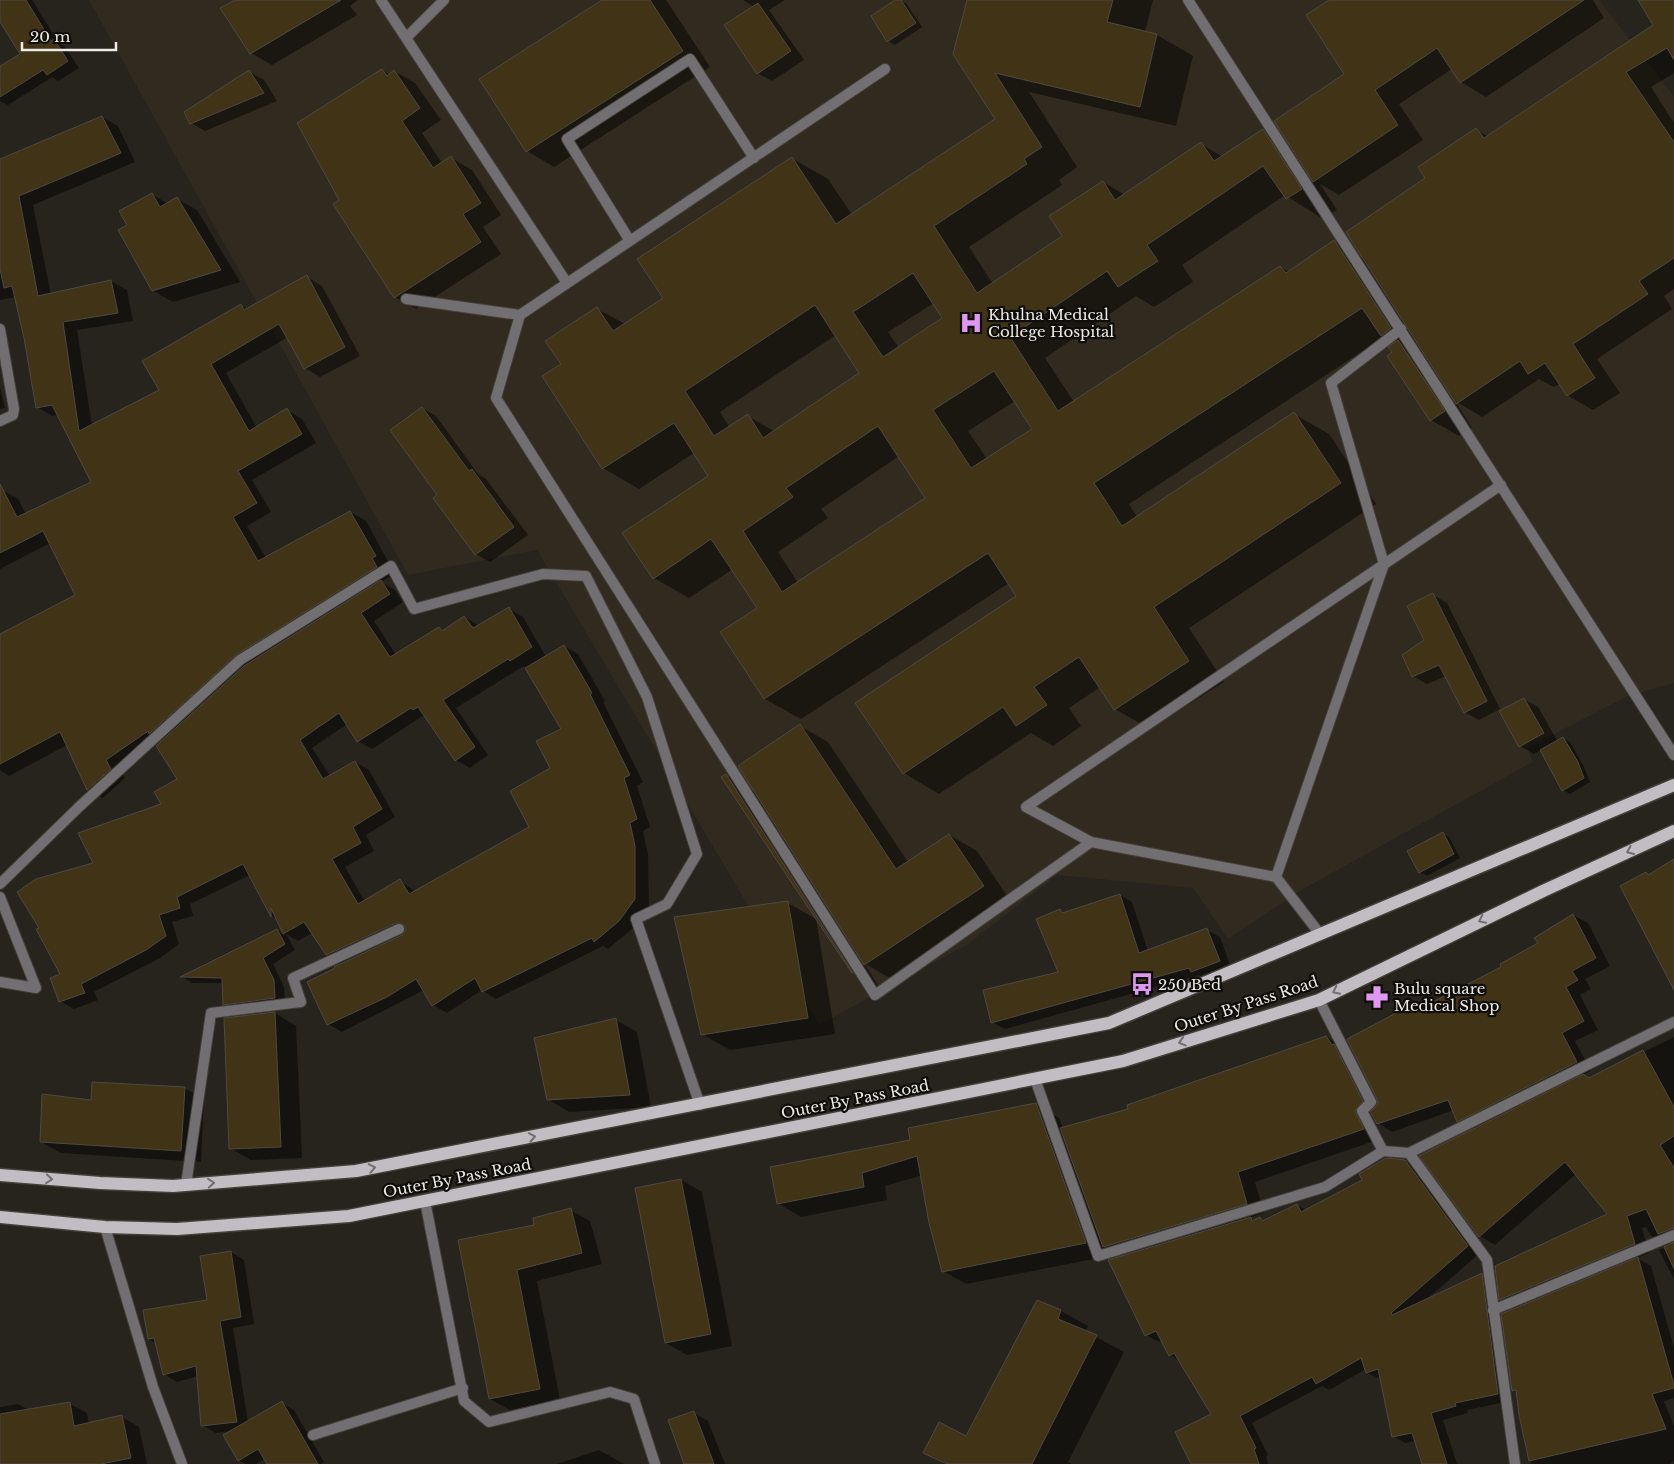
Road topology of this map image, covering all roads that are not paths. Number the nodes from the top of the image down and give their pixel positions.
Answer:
1 (382, 0) edge
2 (444, 0) edge
3 (1188, 0) edge
4 (407, 37) junction
5 (885, 69) dead end
6 (754, 158) junction
7 (630, 241) junction
8 (567, 283) junction
9 (406, 299) dead end
10 (520, 315) junction
11 (0, 329) edge
12 (1401, 329) junction
13 (0, 421) edge
14 (1501, 485) junction
15 (1384, 564) junction
16 (1674, 755) edge
17 (1674, 785) edge
18 (1674, 831) edge
19 (1091, 842) junction
20 (1276, 877) junction
21 (0, 884) edge
22 (0, 897) edge
23 (399, 929) dead end
24 (1320, 934) junction
25 (0, 982) edge
26 (1319, 1000) junction
27 (1674, 1022) edge
28 (1035, 1079) junction
29 (700, 1105) junction
30 (1383, 1151) junction
31 (1409, 1153) junction
32 (0, 1175) edge
33 (186, 1185) junction
34 (425, 1201) junction
35 (0, 1217) edge
36 (105, 1227) junction
37 (1674, 1235) edge
38 (1493, 1310) junction
39 (462, 1388) junction
40 (314, 1435) dead end
41 (182, 1464) edge
42 (655, 1464) edge
43 (1514, 1464) edge

1 - 4 street
2 - 4 street
3 - 12 street
4 - 8 street
5 - 6 street
6 - 7 street
6 - 7 street
7 - 8 street
8 - 10 street
9 - 10 street
10 - 19 street
11 - 13 street
12 - 14 street
12 - 15 street
14 - 15 street
14 - 16 street
15 - 19 street
15 - 20 street
17 - 24 main road, Outer By Pass Road
18 -> 26 main road, Outer By Pass Road
19 - 20 street
20 - 24 street
21 - 29 street
22 - 25 street
23 - 33 street
24 - 29 main road, Outer By Pass Road
26 -> 28 main road, Outer By Pass Road
26 - 30 street
27 - 31 street
28 - 30 street
28 - 34 main road, Outer By Pass Road
33 -> 29 main road, Outer By Pass Road
30 - 31 street
31 - 38 street
32 -> 33 main road, Outer By Pass Road
34 - 36 main road, Outer By Pass Road
34 - 39 street
35 - 36 main road, Outer By Pass Road
36 - 41 street
37 - 38 street
38 - 43 street
39 - 40 street
39 - 42 street

